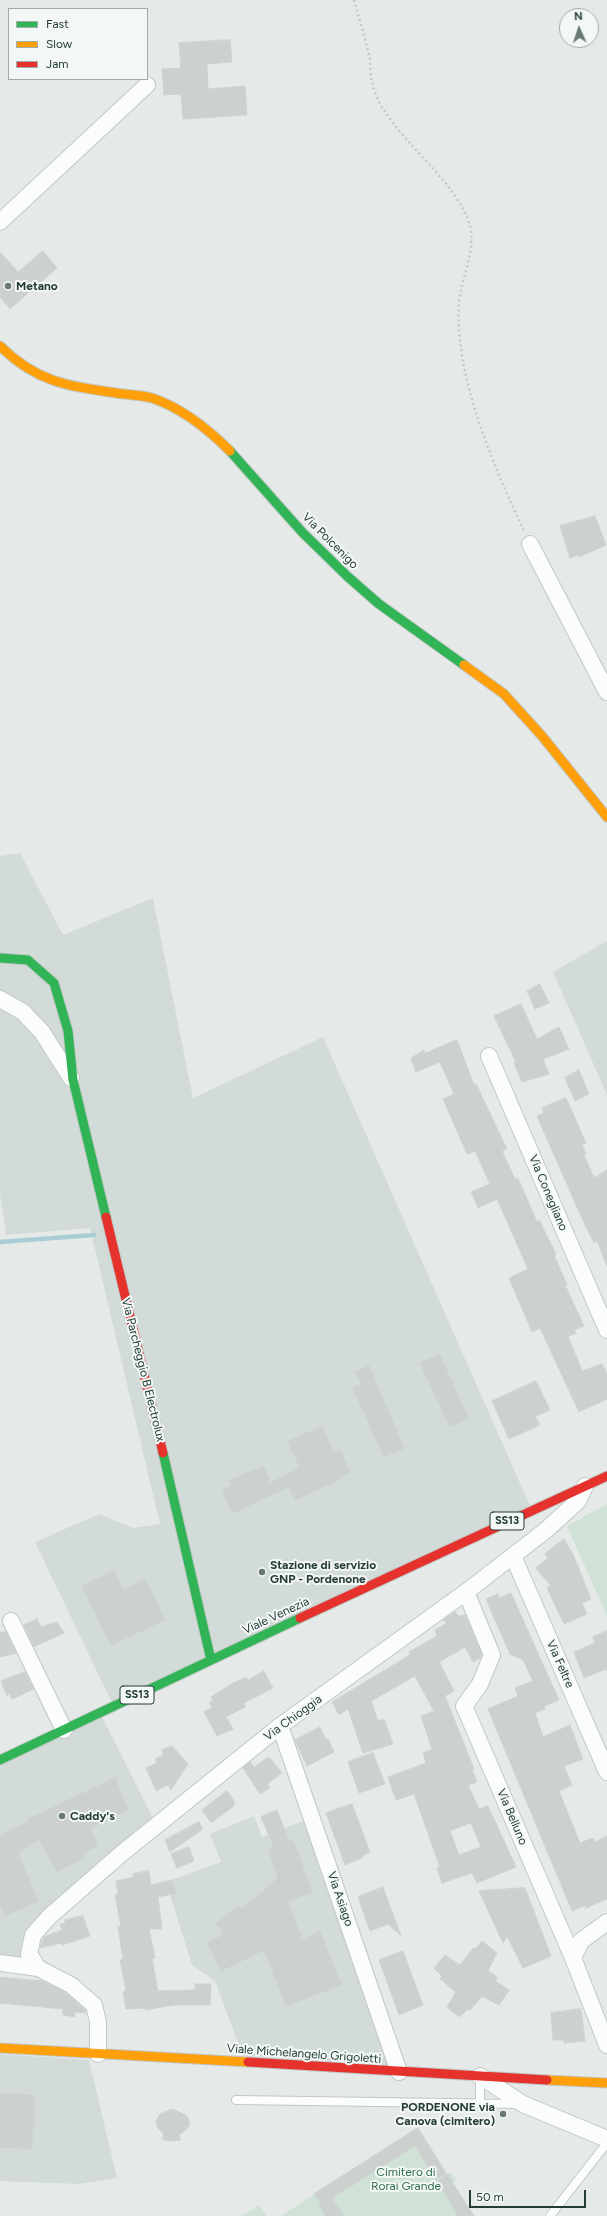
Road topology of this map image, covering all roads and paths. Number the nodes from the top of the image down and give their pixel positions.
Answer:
1 (354, 0) edge
2 (147, 85) dead end
3 (0, 222) edge
4 (0, 346) edge
5 (530, 544) joint
6 (607, 692) edge
7 (607, 816) edge
8 (0, 958) edge
9 (0, 999) edge
10 (489, 1056) dead end
11 (73, 1080) junction
12 (607, 1330) edge
13 (607, 1476) edge
14 (585, 1486) junction
15 (513, 1556) junction
16 (466, 1592) junction
17 (11, 1621) dead end
18 (210, 1660) junction
19 (280, 1726) junction
20 (64, 1730) junction
21 (0, 1760) edge
22 (607, 1772) edge
23 (607, 1922) edge
24 (573, 1958) junction
25 (0, 1963) edge
26 (38, 1968) junction
27 (607, 2045) edge
28 (0, 2048) edge
29 (98, 2054) junction
30 (399, 2072) junction
31 (480, 2076) junction
32 (607, 2083) edge
33 (236, 2100) dead end
34 (480, 2104) junction
35 (523, 2104) junction
36 (607, 2139) edge
37 (607, 2143) edge
38 (550, 2216) edge

1 - 5 path
2 - 3 street
4 - 7 street, Via Polcenigo
5 - 6 street
8 - 11 street, Via Parcheggio B Electrolux
9 - 11 street, Via Parcheggio B Electrolux
10 - 12 street, Via Conegliano
11 - 18 street, Via Parcheggio B Electrolux
13 - 14 street, Viale Venezia / SS13
14 - 15 street, Via Chioggia
14 - 18 street, Viale Venezia / SS13
15 - 16 street, Via Chioggia
15 - 22 street, Via Feltre
16 - 19 street, Via Chioggia
16 - 24 street, Via Belluno
17 - 20 street
18 - 20 street, Viale Venezia / SS13
19 - 26 street, Via Chioggia
19 - 30 street, Via Asiago
20 - 21 street, Viale Venezia / SS13
23 - 24 street
24 - 27 street, Via Belluno
25 - 26 street
26 - 29 street
28 - 29 street, Viale Michelangelo Grigoletti
29 - 30 street, Viale Michelangelo Grigoletti
30 - 31 street, Viale Michelangelo Grigoletti
31 - 32 street, Viale Michelangelo Grigoletti
31 - 34 lane
31 - 35 street
33 - 34 lane
34 - 35 lane
35 - 36 street
37 - 38 lane

